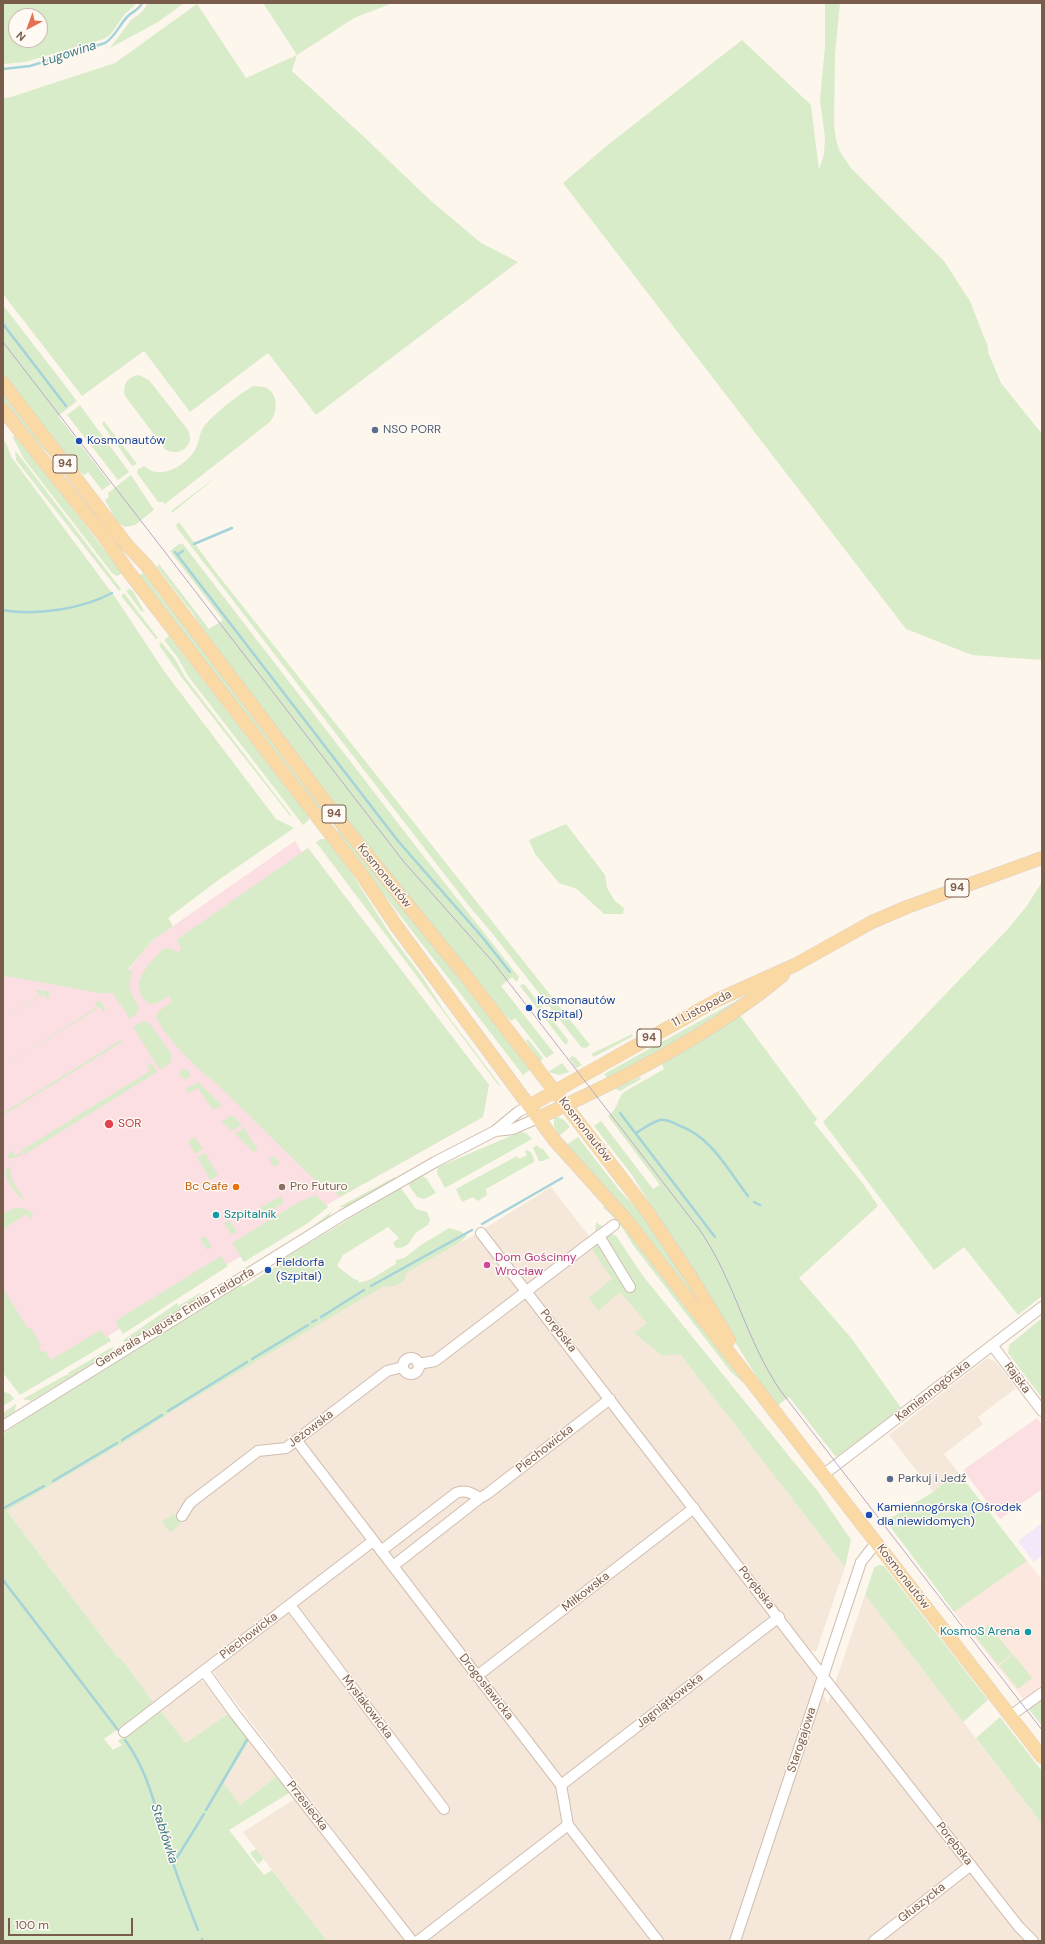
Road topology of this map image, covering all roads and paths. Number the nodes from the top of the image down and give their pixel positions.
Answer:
1 (3, 383) edge
2 (3, 410) edge
3 (1042, 858) edge
4 (795, 965) junction
5 (554, 1091) junction
6 (528, 1106) junction
7 (566, 1106) junction
8 (538, 1118) junction
9 (495, 1132) junction
10 (614, 1225) dead end
11 (481, 1233) dead end
12 (599, 1236) junction
13 (630, 1287) dead end
14 (526, 1290) junction
15 (1042, 1307) edge
16 (992, 1345) junction
17 (750, 1378) junction
18 (610, 1399) junction
19 (1042, 1411) edge
20 (3, 1426) edge
21 (297, 1441) junction
22 (823, 1475) junction
23 (480, 1498) junction
24 (694, 1508) junction
25 (182, 1516) dead end
26 (374, 1541) junction
27 (876, 1543) junction
28 (381, 1551) junction
29 (393, 1566) junction
30 (290, 1605) junction
31 (779, 1617) junction
32 (204, 1671) junction
33 (477, 1676) junction
34 (823, 1676) junction
35 (1042, 1693) edge
36 (1010, 1716) junction
37 (124, 1732) dead end
38 (1042, 1757) edge
39 (561, 1785) junction
40 (444, 1808) dead end
41 (568, 1825) junction
42 (971, 1865) junction
43 (412, 1941) edge
44 (418, 1941) edge
45 (658, 1941) edge
46 (735, 1941) edge
47 (874, 1941) edge
48 (1032, 1941) edge

1 - 5 main road, Kosmonautów / 94
2 - 6 main road, Kosmonautów / 94
3 - 4 main road, 11 Listopada / 94
4 - 5 main road, 11 Listopada / 94
4 - 7 main road, 11 Listopada / 94
5 - 6 main road, 11 Listopada
5 - 7 main road, Kosmonautów
6 - 8 main road, Kosmonautów / 94
6 - 9 street, Generała Augusta Emila Fieldorfa
7 - 8 main road, 11 Listopada / 94
7 - 17 main road, Kosmonautów
8 - 9 street, Generała Augusta Emila Fieldorfa
8 - 17 main road, Kosmonautów
9 - 20 street, Generała Augusta Emila Fieldorfa
10 - 12 street, Jeżowska
11 - 14 street, Porębska
12 - 13 street
12 - 14 street, Jeżowska
14 - 18 street, Porębska
14 - 21 street, Jeżowska
15 - 16 street, Kamiennogórska
16 - 19 street, Rajska
16 - 22 street, Kamiennogórska
17 - 22 main road, Kosmonautów
18 - 23 street, Piechowicka
18 - 24 street, Porębska
21 - 25 street, Jeżowska
21 - 26 street, Drogosławicka
22 - 27 main road, Kosmonautów
23 - 28 street
23 - 29 street, Piechowicka
24 - 31 street, Porębska
24 - 33 street, Miłkowska
26 - 28 street, Drogosławicka
26 - 30 street, Piechowicka
27 - 34 street, Starogajowa
27 - 36 main road, Kosmonautów
28 - 29 street, Drogosławicka
29 - 33 street, Drogosławicka
30 - 32 street, Piechowicka
30 - 40 street, Mysłakowicka
31 - 34 street, Porębska
31 - 39 street, Jagniątkowska
32 - 37 street, Piechowicka
32 - 43 street, Przesiecka
33 - 39 street, Drogosławicka
34 - 42 street, Porębska
34 - 46 street, Starogajowa
35 - 36 street
36 - 38 main road, Kosmonautów
39 - 41 street, Drogosławicka
41 - 44 street
41 - 45 street, Drogosławicka
42 - 47 street, Głuszycka
42 - 48 street, Porębska

